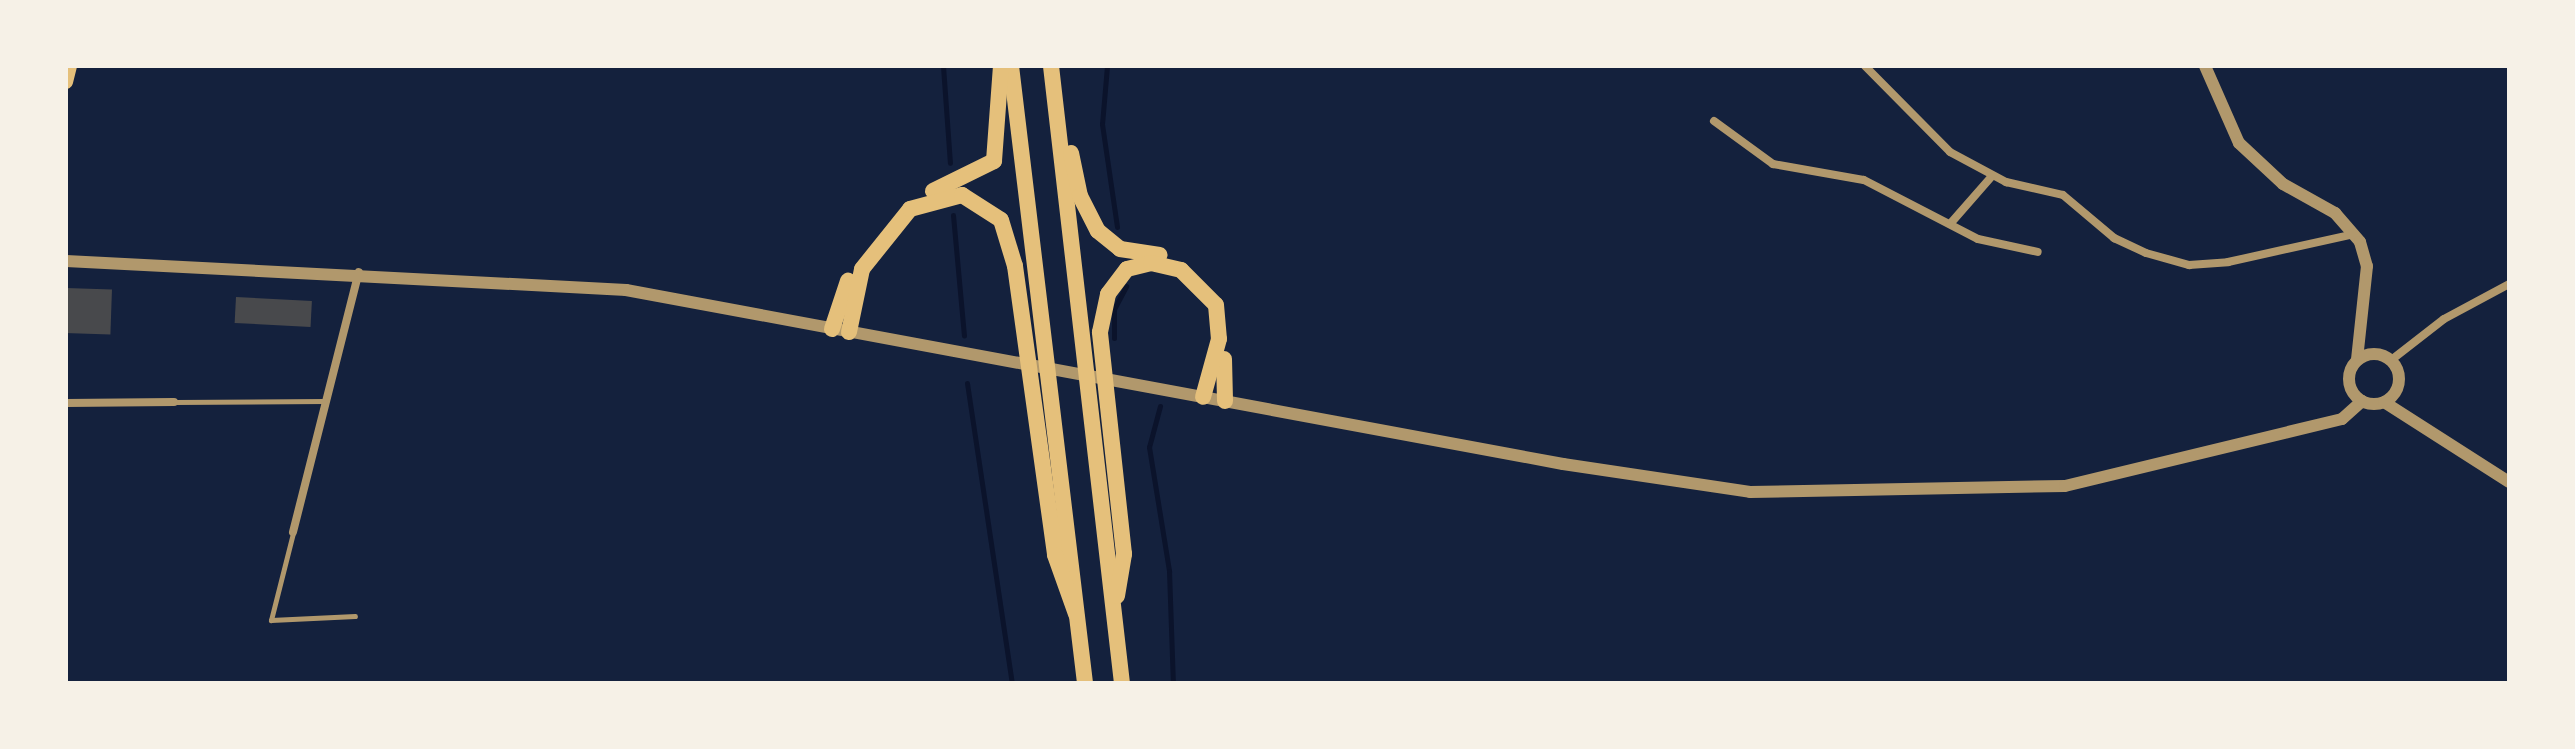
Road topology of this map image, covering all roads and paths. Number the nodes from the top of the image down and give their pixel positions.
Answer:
1 (70, 66) edge
2 (1001, 66) edge
3 (1011, 66) edge
4 (1051, 66) edge
5 (1058, 66) edge
6 (1865, 66) edge
7 (2205, 66) edge
8 (66, 82) edge
9 (1714, 121) dead end
10 (1992, 176) junction
11 (1950, 224) junction
12 (2355, 233) junction
13 (2038, 252) dead end
14 (66, 261) edge
15 (359, 272) junction
16 (2509, 284) edge
17 (841, 330) junction
18 (2357, 360) junction
19 (2390, 361) junction
20 (1203, 397) junction
21 (328, 401) junction
22 (1225, 401) junction
23 (2362, 401) junction
24 (174, 402) joint
25 (2384, 402) junction
26 (66, 403) edge
27 (2509, 482) edge
28 (293, 532) joint
29 (1114, 613) junction
30 (1076, 614) junction
31 (355, 616) dead end
32 (1085, 683) edge
33 (1122, 683) edge

1 - 8 main road
2 - 17 highway
3 - 30 highway
4 - 29 highway
5 - 22 highway
6 - 10 street
7 - 12 street
9 - 11 street
10 - 11 street
10 - 12 street
11 - 13 street
12 - 18 street
14 - 15 street
15 - 17 street
15 - 21 street
16 - 19 street
17 - 20 street
17 - 30 highway
18 - 19 street
18 - 23 street
19 - 25 street
20 - 22 street
20 - 29 highway
21 - 24 lane
21 - 28 street
22 - 23 street
23 - 25 street
24 - 26 street
25 - 27 street
28 - 31 lane
29 - 33 highway
30 - 32 highway

